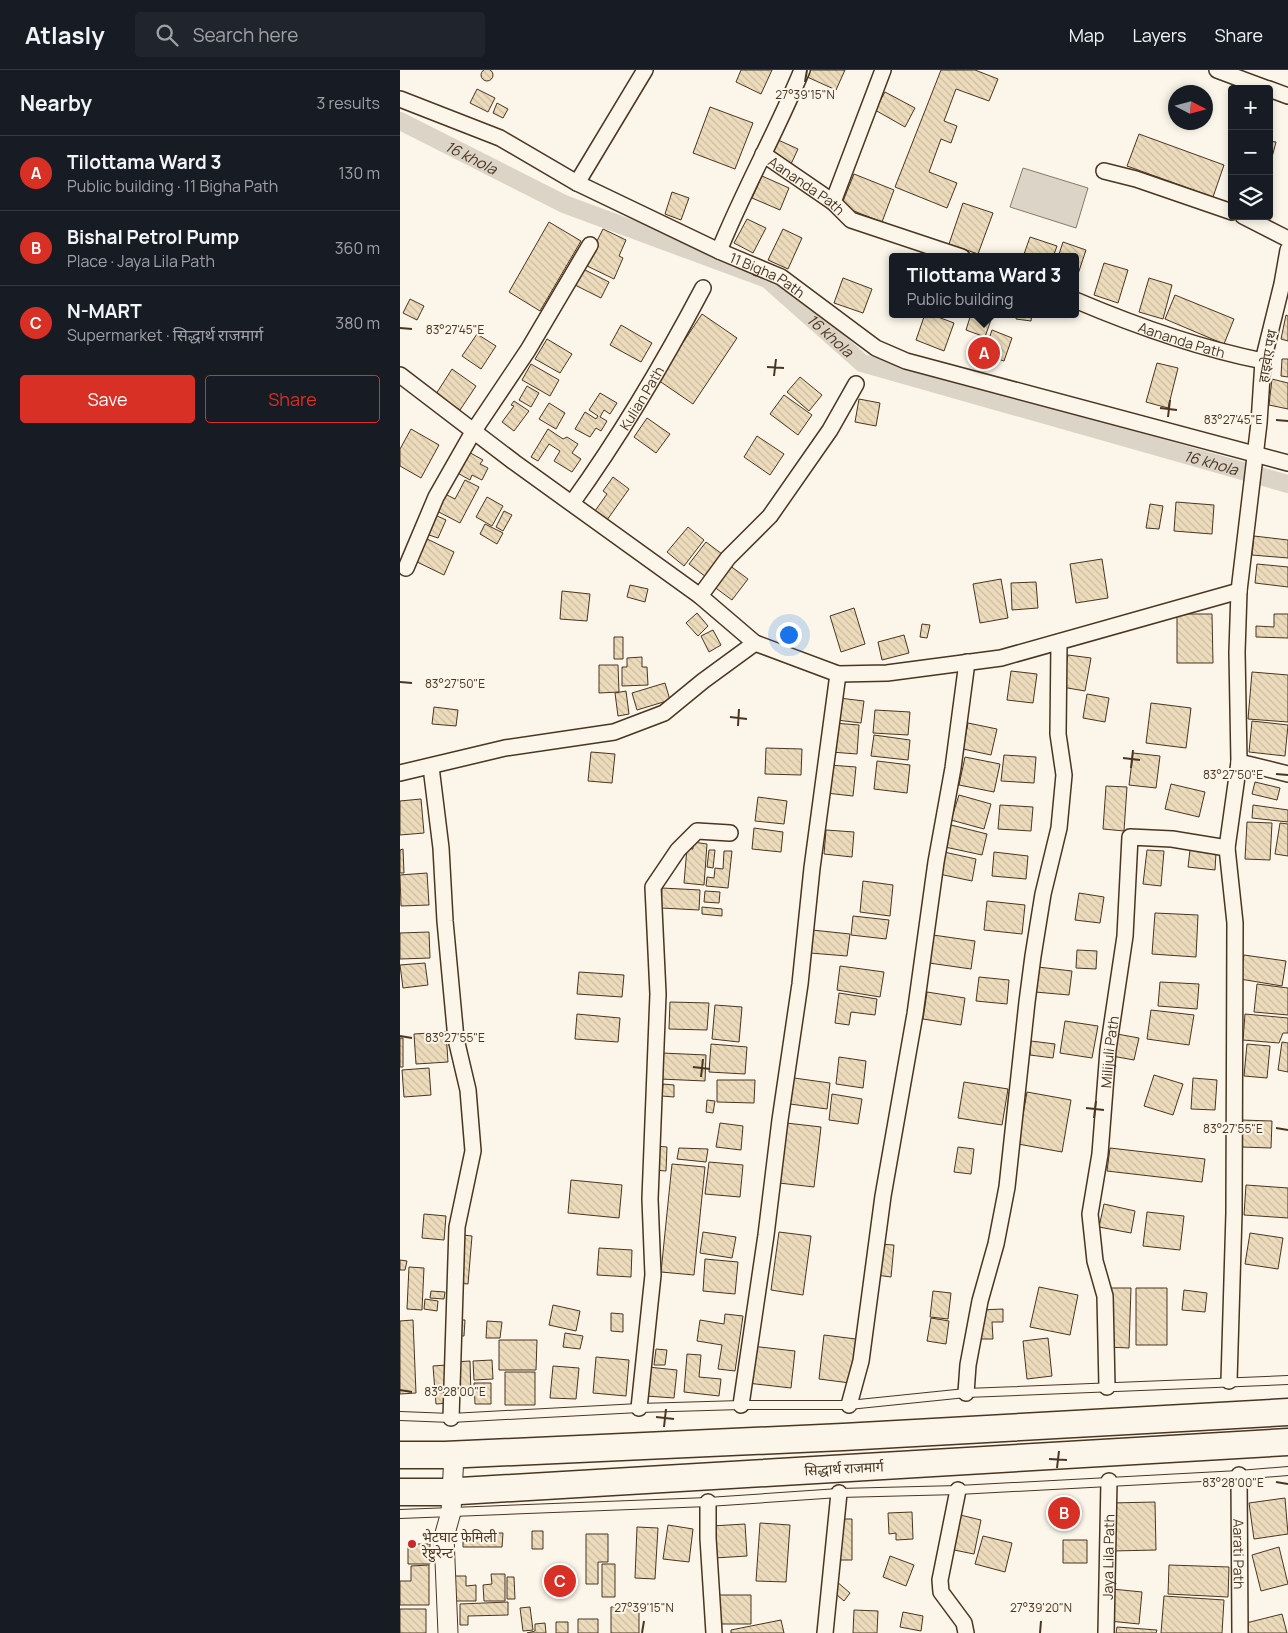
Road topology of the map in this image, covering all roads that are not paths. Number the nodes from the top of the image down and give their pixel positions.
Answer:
1 (645, 70) edge
2 (802, 70) edge
3 (884, 70) edge
4 (1217, 70) edge
5 (1257, 85) edge
6 (1273, 91) edge
7 (1288, 96) edge
8 (400, 99) edge
9 (763, 154) junction
10 (1104, 170) dead end
11 (577, 183) junction
12 (833, 202) junction
13 (1228, 211) edge
14 (1250, 220) edge
15 (1288, 239) edge
16 (590, 245) dead end
17 (1288, 250) edge
18 (719, 251) junction
19 (950, 253) edge
20 (1285, 285) edge
21 (703, 288) dead end
22 (1079, 302) edge
23 (1263, 361) junction
24 (400, 375) edge
25 (856, 384) dead end
26 (473, 432) junction
27 (1255, 459) junction
28 (1288, 463) edge
29 (572, 503) junction
30 (406, 568) dead end
31 (1239, 591) junction
32 (700, 596) junction
33 (1059, 642) junction
34 (755, 643) junction
35 (966, 662) junction
36 (838, 674) junction
37 (1239, 762) junction
38 (431, 767) junction
39 (400, 774) edge
40 (1288, 774) edge
41 (730, 832) dead end
42 (1227, 848) junction
43 (1288, 1380) edge
44 (1229, 1381) junction
45 (1107, 1387) junction
46 (966, 1393) junction
47 (741, 1405) junction
48 (849, 1405) junction
49 (638, 1408) junction
50 (1288, 1412) edge
51 (400, 1416) edge
52 (450, 1418) junction
53 (1288, 1442) edge
54 (400, 1455) edge
55 (454, 1455) junction
56 (1288, 1470) edge
57 (1239, 1475) junction
58 (1109, 1481) junction
59 (958, 1490) junction
60 (400, 1492) edge
61 (839, 1493) junction
62 (452, 1502) junction
63 (708, 1502) junction
64 (400, 1514) edge
65 (448, 1633) edge
66 (714, 1633) edge
67 (825, 1633) edge
68 (966, 1633) edge
69 (1106, 1633) edge
70 (1240, 1633) edge

1 - 11 street
2 - 9 street
3 - 12 street
4 - 5 street
6 - 7 street
8 - 11 street, 11 Bigha Path
9 - 12 street, Aananda Path
9 - 18 street
10 - 13 street
11 - 18 street, 11 Bigha Path
12 - 19 street, Aananda Path
14 - 15 street
16 - 26 street
17 - 20 street, हाइवेए पथ
18 - 27 street, 11 Bigha Path
20 - 23 street, हाइवेए पथ
21 - 29 street, Kulian Path
22 - 23 street, Aananda Path
23 - 27 street, हाइवेए पथ
24 - 26 street
25 - 32 street
26 - 29 street
26 - 30 street
27 - 28 street, 11 Bigha Path
27 - 31 street, हाइवेए पथ
29 - 32 street
31 - 33 street
31 - 37 street, हाइवेए पथ
32 - 34 street
33 - 35 street
33 - 46 street
34 - 36 street
34 - 38 street
35 - 36 street
35 - 48 street
36 - 47 street
37 - 40 street
37 - 42 street, हाइवेए पथ
38 - 39 street
38 - 52 street
41 - 49 street
42 - 44 street, हाइवेए पथ
42 - 45 street, Milijuli Path
43 - 44 lane
44 - 45 lane
45 - 46 lane
46 - 48 lane
47 - 48 lane
47 - 49 lane
49 - 52 lane
50 - 55 highway
51 - 52 lane
53 - 62 highway, सिद्धार्थ राजमार्ग
54 - 55 highway
55 - 62 street
56 - 57 lane
57 - 58 lane
57 - 70 street, Aarati Path
58 - 59 lane
58 - 69 street, Jaya Lila Path
59 - 61 lane
59 - 68 street
60 - 62 highway, सिद्धार्थ राजमार्ग
61 - 63 lane
61 - 67 street
62 - 63 lane
62 - 64 lane
62 - 65 street
63 - 66 street

